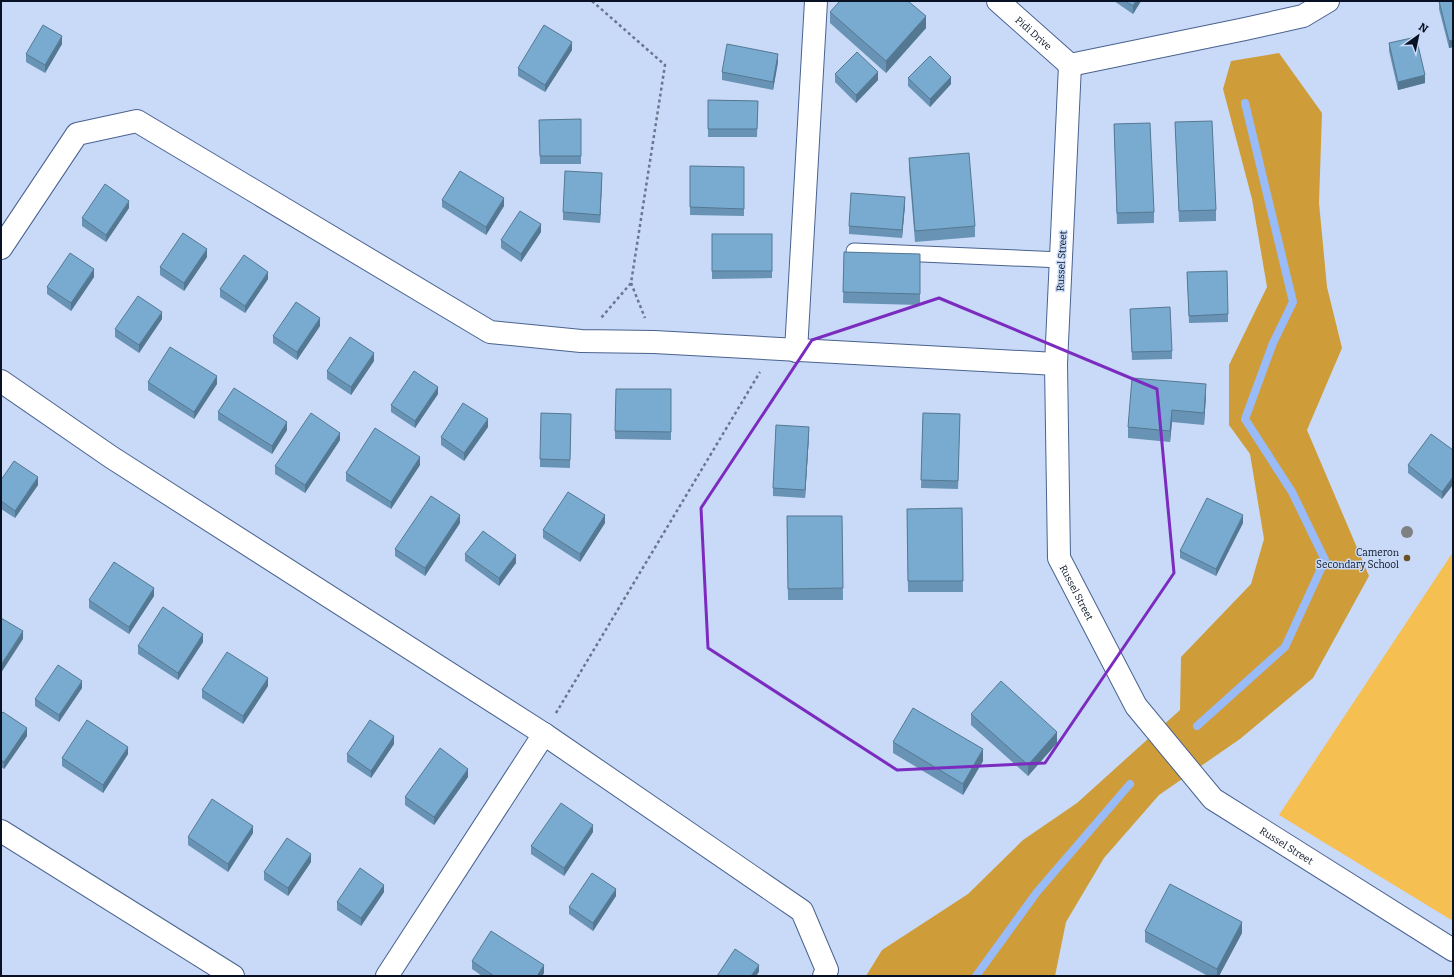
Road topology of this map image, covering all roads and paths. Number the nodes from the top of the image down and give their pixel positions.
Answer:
1 (592, 1) edge
2 (816, 1) edge
3 (998, 1) edge
4 (1328, 1) edge
5 (1070, 65) junction
6 (1, 248) edge
7 (854, 251) edge
8 (1061, 260) junction
9 (631, 283) junction
10 (581, 341) junction
11 (654, 342) junction
12 (774, 350) junction
13 (796, 351) junction
14 (1056, 364) junction
15 (1, 381) edge
16 (544, 734) junction
17 (1, 831) edge
18 (1453, 950) edge
19 (233, 976) edge
20 (387, 976) edge
21 (824, 976) edge

1 - 9 path
2 - 13 street
3 - 5 street, Pidi Drive
4 - 5 street
5 - 8 street, Russel Street
6 - 10 street
7 - 8 lane
8 - 14 street, Russel Street
9 - 10 path
9 - 11 path
10 - 11 street
11 - 12 street
12 - 13 street
12 - 16 path
13 - 14 street
14 - 18 street, Russel Street
15 - 16 street
16 - 20 street
16 - 21 street
17 - 19 street

